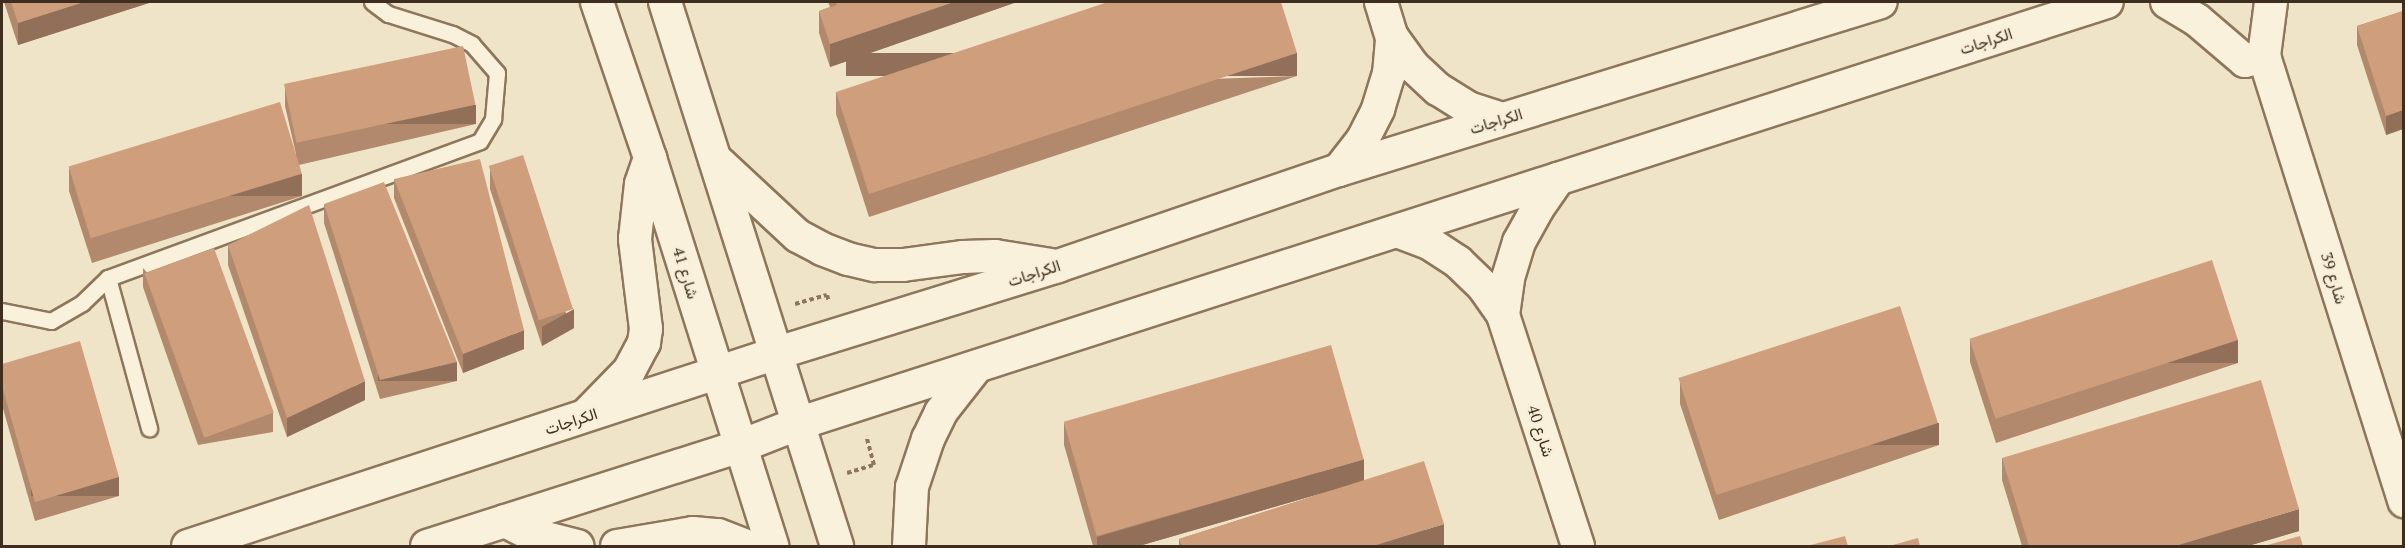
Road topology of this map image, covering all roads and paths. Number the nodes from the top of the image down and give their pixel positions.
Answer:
1 (372, 2) edge
2 (597, 2) edge
3 (665, 2) edge
4 (1381, 2) edge
5 (1881, 2) edge
6 (2107, 2) edge
7 (2167, 2) edge
8 (2271, 2) edge
9 (1392, 37) junction
10 (2264, 56) junction
11 (1501, 119) junction
12 (711, 155) junction
13 (650, 158) junction
14 (1339, 170) junction
15 (1558, 179) junction
16 (1396, 231) junction
17 (1058, 266) junction
18 (108, 278) junction
19 (2, 311) edge
20 (1503, 315) junction
21 (774, 354) junction
22 (977, 366) junction
23 (717, 373) junction
24 (584, 417) junction
25 (797, 424) junction
26 (149, 428) dead end
27 (741, 446) junction
28 (2403, 501) edge
29 (505, 521) junction
30 (188, 546) edge
31 (427, 546) edge
32 (577, 546) edge
33 (617, 546) edge
34 (747, 546) edge
35 (772, 546) edge
36 (837, 546) edge
37 (909, 546) edge
38 (1578, 546) edge

1 - 18 lane
2 - 13 street, شارع 41
3 - 12 street
4 - 9 street
5 - 11 street, الكراجات
6 - 15 street, الكراجات
7 - 10 street
8 - 10 street, شارع 39
9 - 11 street
9 - 14 street
10 - 28 street, شارع 39
11 - 14 street, الكراجات
12 - 17 street
12 - 21 street
13 - 23 street, شارع 41
13 - 24 street
14 - 17 street, الكراجات
15 - 16 street, الكراجات
15 - 20 street, شارع 40
16 - 20 street, شارع 40
16 - 22 street, الكراجات
17 - 21 street, الكراجات
18 - 19 lane
18 - 26 lane
20 - 38 street, شارع 40
21 - 23 street, الكراجات
21 - 25 street
22 - 25 street, الكراجات
22 - 37 street
23 - 24 street, الكراجات
23 - 27 street, شارع 41
24 - 30 street, الكراجات
25 - 27 street, الكراجات
25 - 36 street
27 - 29 street, الكراجات
27 - 35 street, شارع 41
29 - 31 street, الكراجات
29 - 32 street
33 - 34 street

